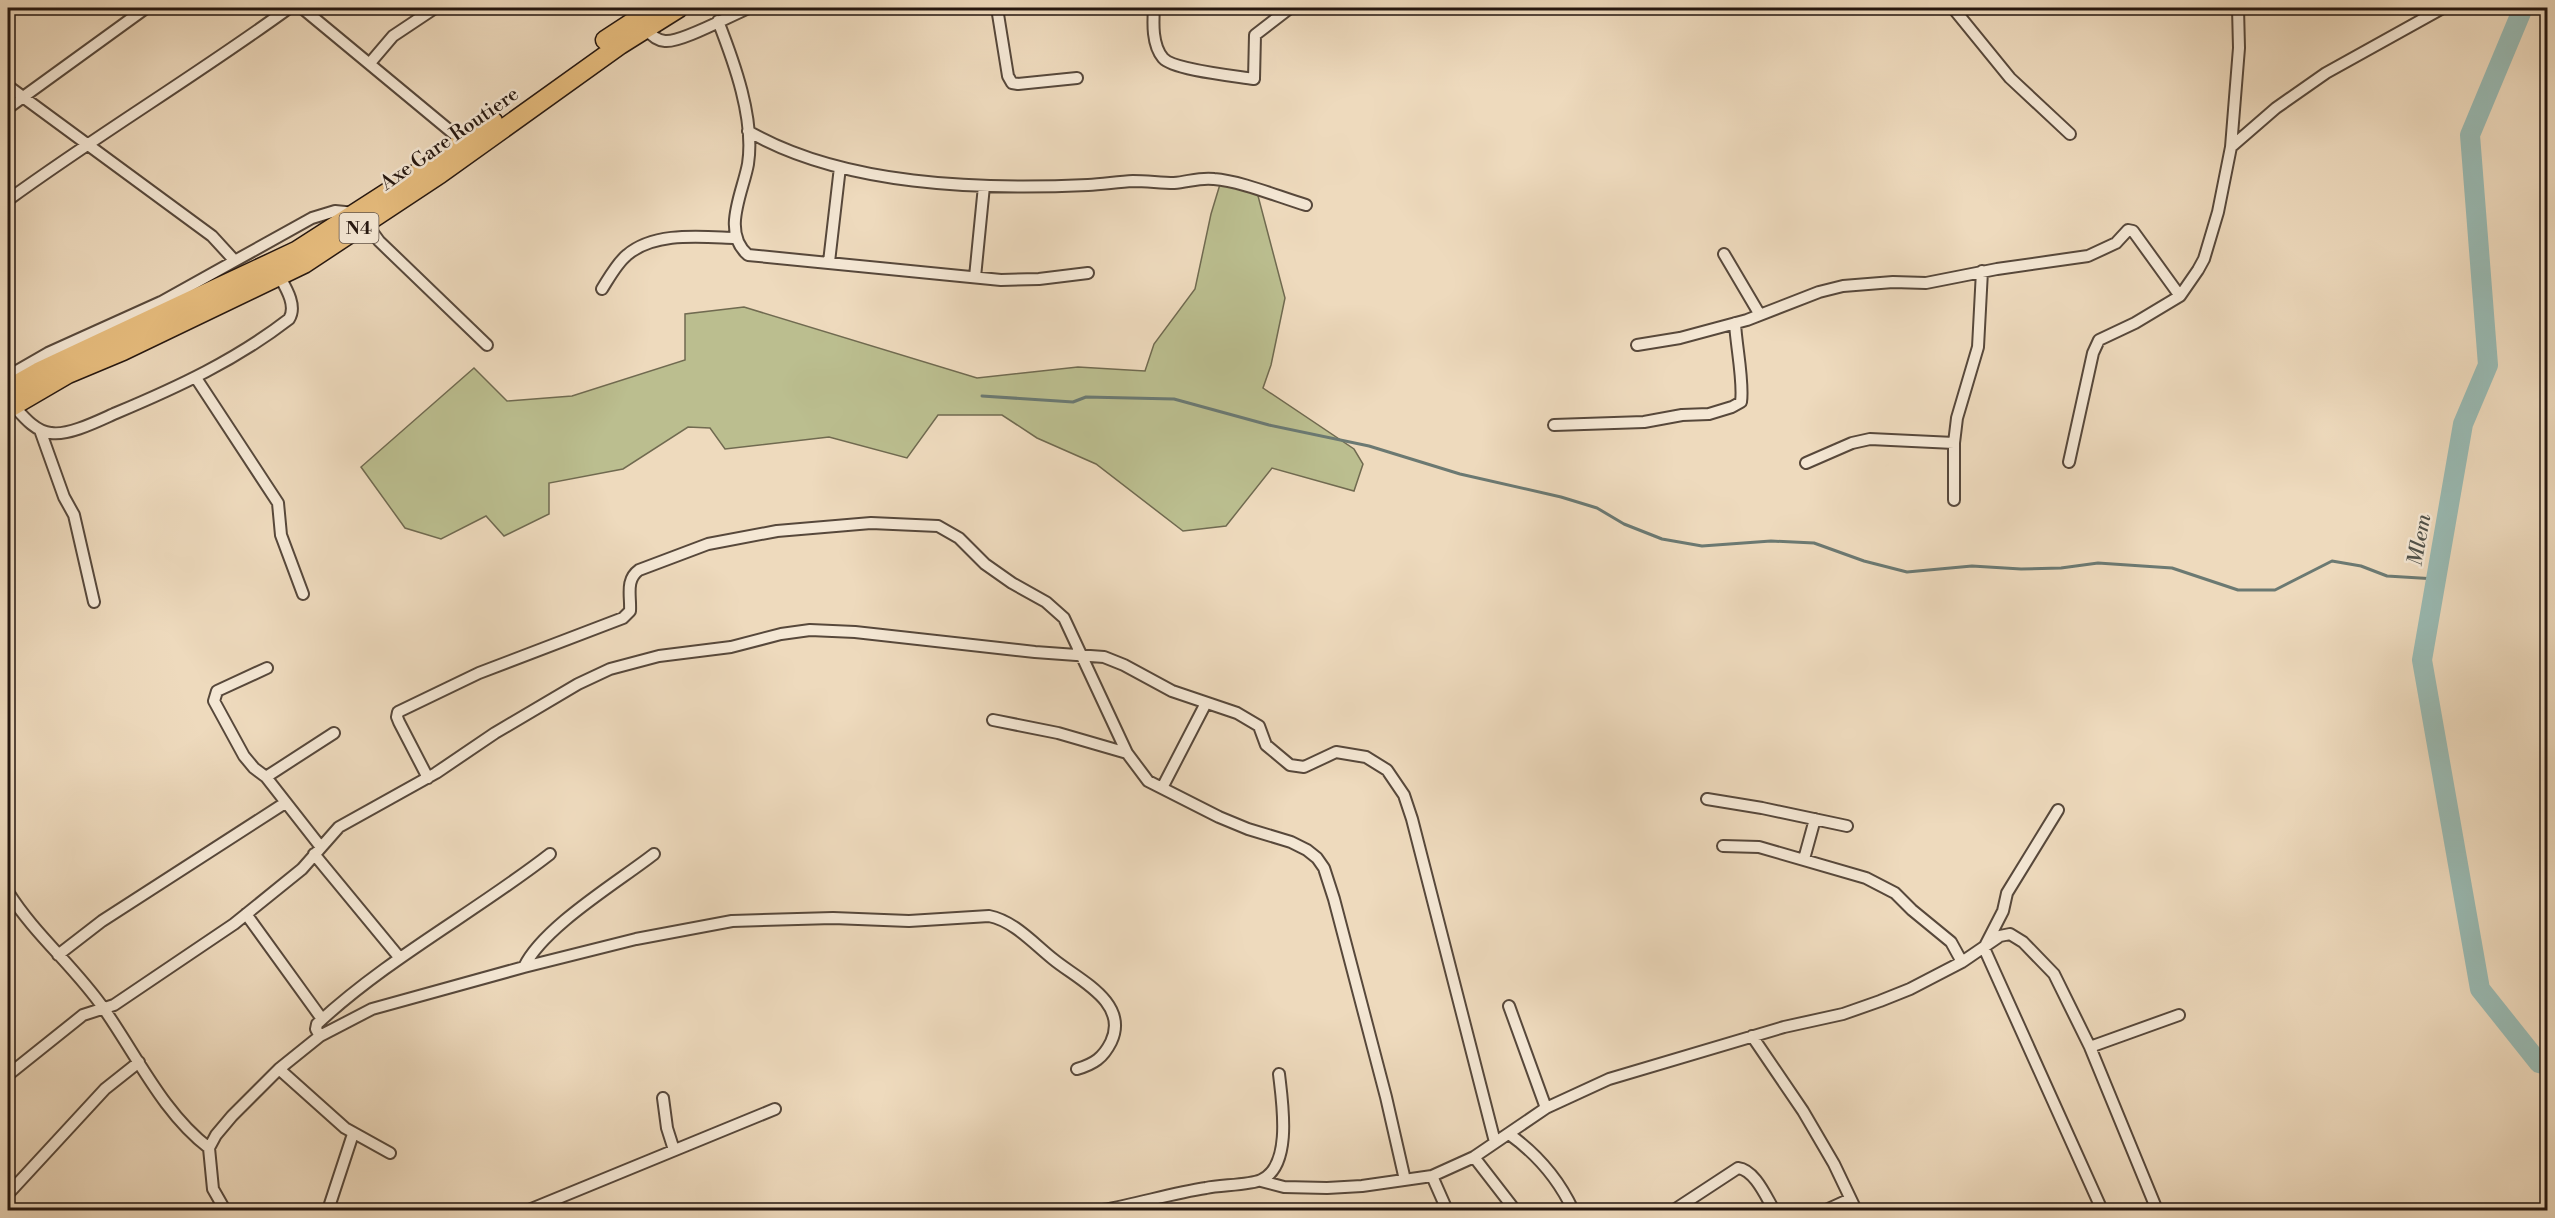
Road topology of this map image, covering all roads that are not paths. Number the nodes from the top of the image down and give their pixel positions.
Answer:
1 (146, 8) edge
2 (289, 8) edge
3 (302, 8) edge
4 (435, 8) edge
5 (654, 8) edge
6 (679, 8) edge
7 (748, 8) edge
8 (997, 8) edge
9 (1154, 8) edge
10 (1290, 8) edge
11 (1953, 8) edge
12 (2238, 8) edge
13 (2443, 8) edge
14 (639, 18) edge
15 (718, 21) junction
16 (370, 63) junction
17 (1077, 78) dead end
18 (8, 86) edge
19 (23, 97) junction
20 (8, 108) edge
21 (748, 131) junction
22 (2070, 134) dead end
23 (86, 145) junction
24 (468, 146) junction
25 (2231, 147) junction
26 (840, 167) junction
27 (984, 186) junction
28 (8, 200) edge
29 (1306, 205) dead end
30 (361, 218) junction
31 (736, 238) junction
32 (1724, 255) dead end
33 (234, 260) junction
34 (829, 262) junction
35 (276, 270) junction
36 (1982, 272) junction
37 (1088, 273) dead end
38 (975, 277) junction
39 (602, 289) dead end
40 (2180, 296) junction
41 (1760, 315) junction
42 (1735, 323) junction
43 (487, 345) dead end
44 (1637, 345) dead end
45 (8, 376) edge
46 (196, 378) junction
47 (9, 400) edge
48 (1554, 425) dead end
49 (40, 430) junction
50 (1954, 443) junction
51 (2069, 462) dead end
52 (1806, 463) dead end
53 (1953, 500) dead end
54 (303, 594) dead end
55 (94, 602) dead end
56 (1083, 655) junction
57 (267, 668) dead end
58 (1206, 703) junction
59 (993, 720) dead end
60 (334, 733) dead end
61 (1127, 753) junction
62 (266, 777) junction
63 (428, 778) junction
64 (1162, 788) junction
65 (1707, 799) dead end
66 (285, 803) junction
67 (2058, 810) dead end
68 (1815, 819) junction
69 (1847, 826) dead end
70 (1723, 846) dead end
71 (317, 850) junction
72 (550, 854) dead end
73 (654, 854) dead end
74 (1804, 859) junction
75 (8, 891) edge
76 (246, 914) junction
77 (1984, 948) junction
78 (58, 955) junction
79 (399, 957) junction
80 (1962, 962) junction
81 (524, 967) junction
82 (1509, 1006) dead end
83 (105, 1010) junction
84 (2179, 1015) dead end
85 (322, 1019) junction
86 (320, 1036) junction
87 (1752, 1036) junction
88 (2090, 1047) junction
89 (139, 1062) junction
90 (279, 1069) junction
91 (1077, 1069) dead end
92 (1279, 1074) dead end
93 (8, 1075) edge
94 (663, 1098) dead end
95 (1546, 1108) junction
96 (775, 1109) dead end
97 (352, 1134) junction
98 (1509, 1134) junction
99 (1495, 1143) junction
100 (210, 1149) junction
101 (674, 1150) junction
102 (390, 1153) dead end
103 (1474, 1157) junction
104 (1432, 1176) junction
105 (1261, 1180) junction
106 (1404, 1180) junction
107 (8, 1194) edge
108 (1850, 1199) junction
109 (225, 1210) edge
110 (328, 1210) edge
111 (529, 1210) edge
112 (1103, 1210) edge
113 (1447, 1210) edge
114 (1515, 1210) edge
115 (1573, 1210) edge
116 (1674, 1210) edge
117 (1774, 1210) edge
118 (1826, 1210) edge
119 (1856, 1210) edge
120 (2102, 1210) edge
121 (2157, 1210) edge

1 - 19 street
2 - 23 street
3 - 16 street
4 - 16 street
5 - 14 highway, Axe Gare Routiere / N4
6 - 14 highway, Axe Gare Routiere / N4
7 - 15 street
8 - 17 street
9 - 10 street
11 - 22 street
12 - 25 street
13 - 25 street
14 - 15 street
14 - 24 highway, Axe Gare Routiere / N4
15 - 21 street
16 - 24 street
18 - 19 street
19 - 20 street
19 - 23 street
21 - 26 street
21 - 31 street
23 - 28 street
23 - 33 street
24 - 30 highway, Axe Gare Routiere / N4
25 - 40 street
26 - 27 street
26 - 34 street
27 - 29 street
27 - 38 street
30 - 33 street
30 - 35 highway, Axe Gare Routiere / N4
30 - 43 street
31 - 34 street
31 - 39 street
32 - 41 street
33 - 45 street
34 - 38 street
35 - 46 street
35 - 47 highway, Axe Gare Routiere / N4
36 - 40 street
36 - 41 street
36 - 50 street
37 - 38 street
40 - 51 street
41 - 42 street
42 - 44 street
42 - 48 street
46 - 49 street
46 - 54 street
47 - 49 street
49 - 55 street
50 - 52 street
50 - 53 street
56 - 58 street
56 - 61 street
56 - 63 street
56 - 63 street
57 - 62 street
58 - 64 street
58 - 99 street
59 - 61 street
60 - 62 street
61 - 64 street
62 - 66 street
63 - 71 street
64 - 106 street
65 - 68 street
66 - 71 street
66 - 78 street
67 - 77 street
68 - 69 street
68 - 74 street
70 - 74 street
71 - 76 street
71 - 79 street
72 - 79 street
73 - 81 street
74 - 80 street
75 - 78 street
76 - 83 street
76 - 85 street
77 - 80 street
77 - 88 street
77 - 120 street
78 - 83 street
79 - 85 street
80 - 87 street
81 - 86 street
81 - 91 street
82 - 95 street
83 - 89 street
83 - 93 street
84 - 88 street
85 - 86 street
86 - 90 street
87 - 95 street
87 - 108 street
88 - 121 street
89 - 100 street
89 - 107 street
90 - 97 street
90 - 100 street
92 - 105 street
94 - 101 street
95 - 98 street
96 - 101 street
97 - 102 street
97 - 110 street
98 - 99 street
98 - 115 street
99 - 103 street
100 - 109 street
101 - 111 street
103 - 104 street
103 - 114 street
104 - 106 street
104 - 113 street
105 - 106 street
105 - 112 street
108 - 118 street
108 - 119 street
116 - 117 street

